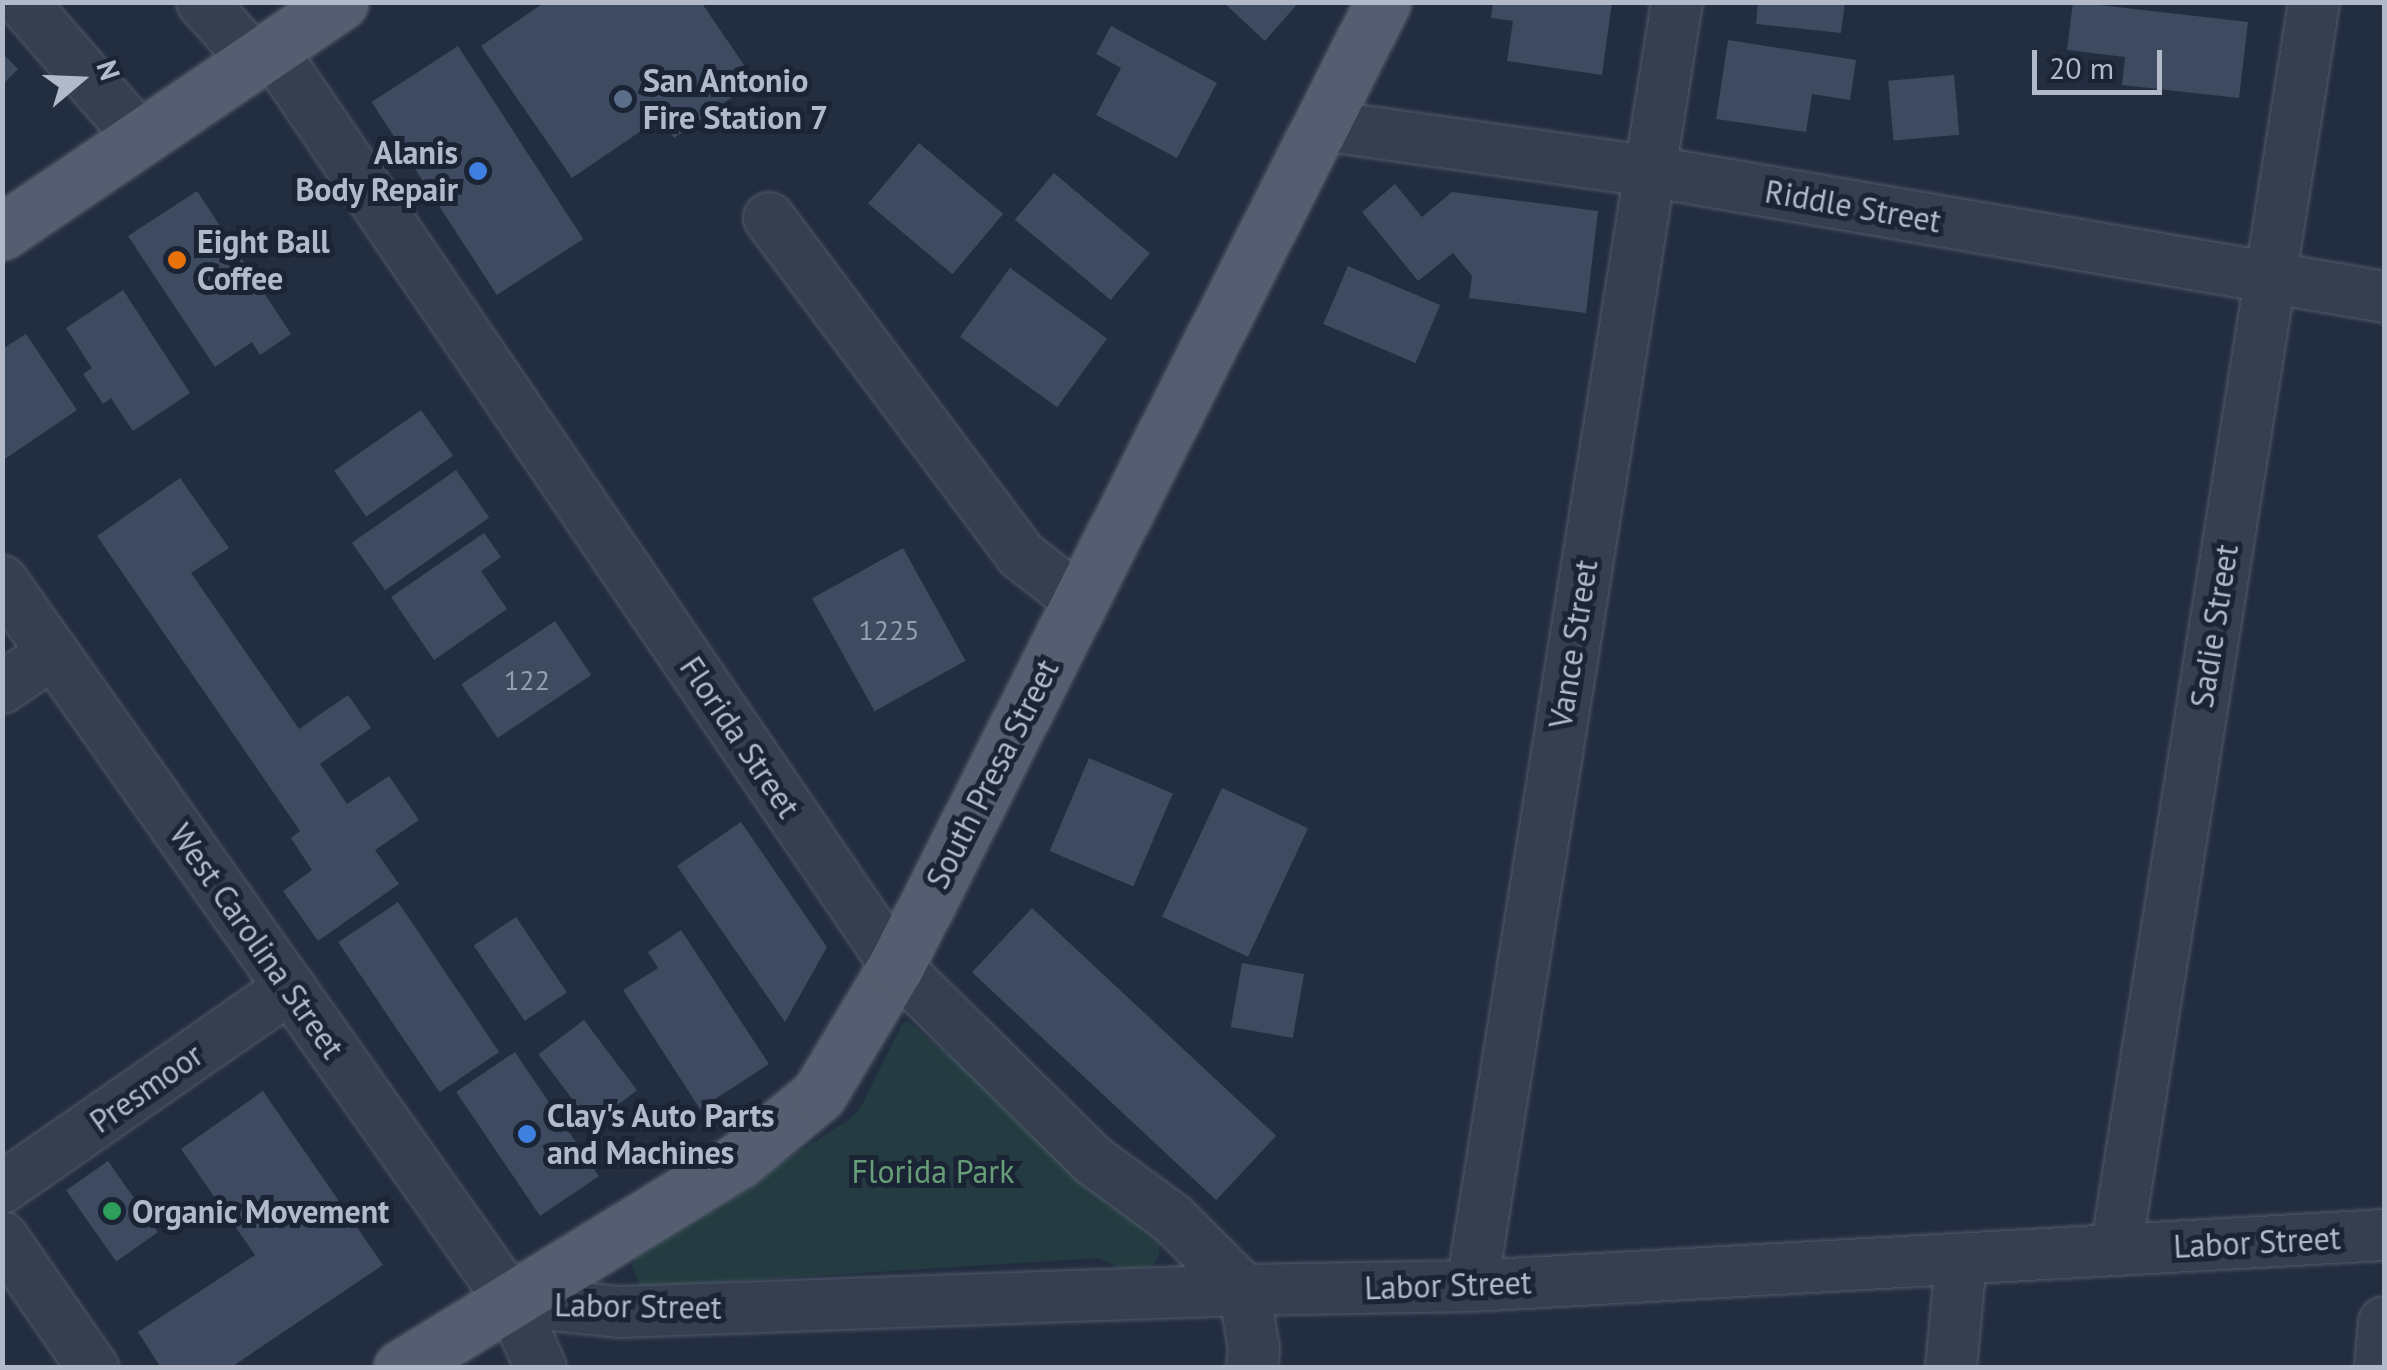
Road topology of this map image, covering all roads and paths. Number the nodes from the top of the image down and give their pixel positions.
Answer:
1 (22, 2) edge
2 (202, 2) edge
3 (340, 2) edge
4 (1383, 2) edge
5 (1677, 2) edge
6 (2314, 2) edge
7 (263, 55) junction
8 (1320, 124) junction
9 (141, 138) junction
10 (1648, 171) junction
11 (769, 218) dead end
12 (2, 232) edge
13 (2270, 278) junction
14 (2384, 298) edge
15 (2, 582) edge
16 (1080, 601) junction
17 (53, 653) junction
18 (2, 688) edge
19 (896, 966) junction
20 (290, 988) junction
21 (2, 1188) edge
22 (2384, 1235) edge
23 (2, 1237) edge
24 (2116, 1250) junction
25 (1961, 1260) junction
26 (1472, 1286) junction
27 (1244, 1290) junction
28 (511, 1301) junction
29 (2384, 1322) edge
30 (93, 1368) edge
31 (401, 1368) edge
32 (541, 1368) edge
33 (1252, 1368) edge
34 (1951, 1368) edge
35 (2380, 1368) edge

1 - 9 street
2 - 7 street, Florida Street
3 - 7 main road
4 - 8 main road, South Presa Street
5 - 10 street, Vance Street
6 - 13 street, Sadie Street
7 - 9 main road
7 - 19 street, Florida Street
8 - 10 street, Riddle Street
8 - 16 main road, South Presa Street
9 - 12 main road
10 - 13 street, Riddle Street
10 - 26 street, Vance Street
11 - 16 street
13 - 14 street, Riddle Street
13 - 24 street, Sadie Street
15 - 17 street, West Carolina Street
16 - 19 main road, South Presa Street
17 - 18 street
17 - 20 street, West Carolina Street
19 - 27 street, Florida Street
19 - 28 main road, South Presa Street
20 - 21 street, Presmoor
20 - 28 street, West Carolina Street
22 - 24 street, Labor Street
23 - 30 street
24 - 25 street, Labor Street
25 - 26 street, Labor Street
25 - 34 street
26 - 27 street, Labor Street
27 - 28 street, Labor Street
27 - 33 street
28 - 31 main road, South Presa Street
28 - 32 street, West Carolina Street
29 - 35 street

